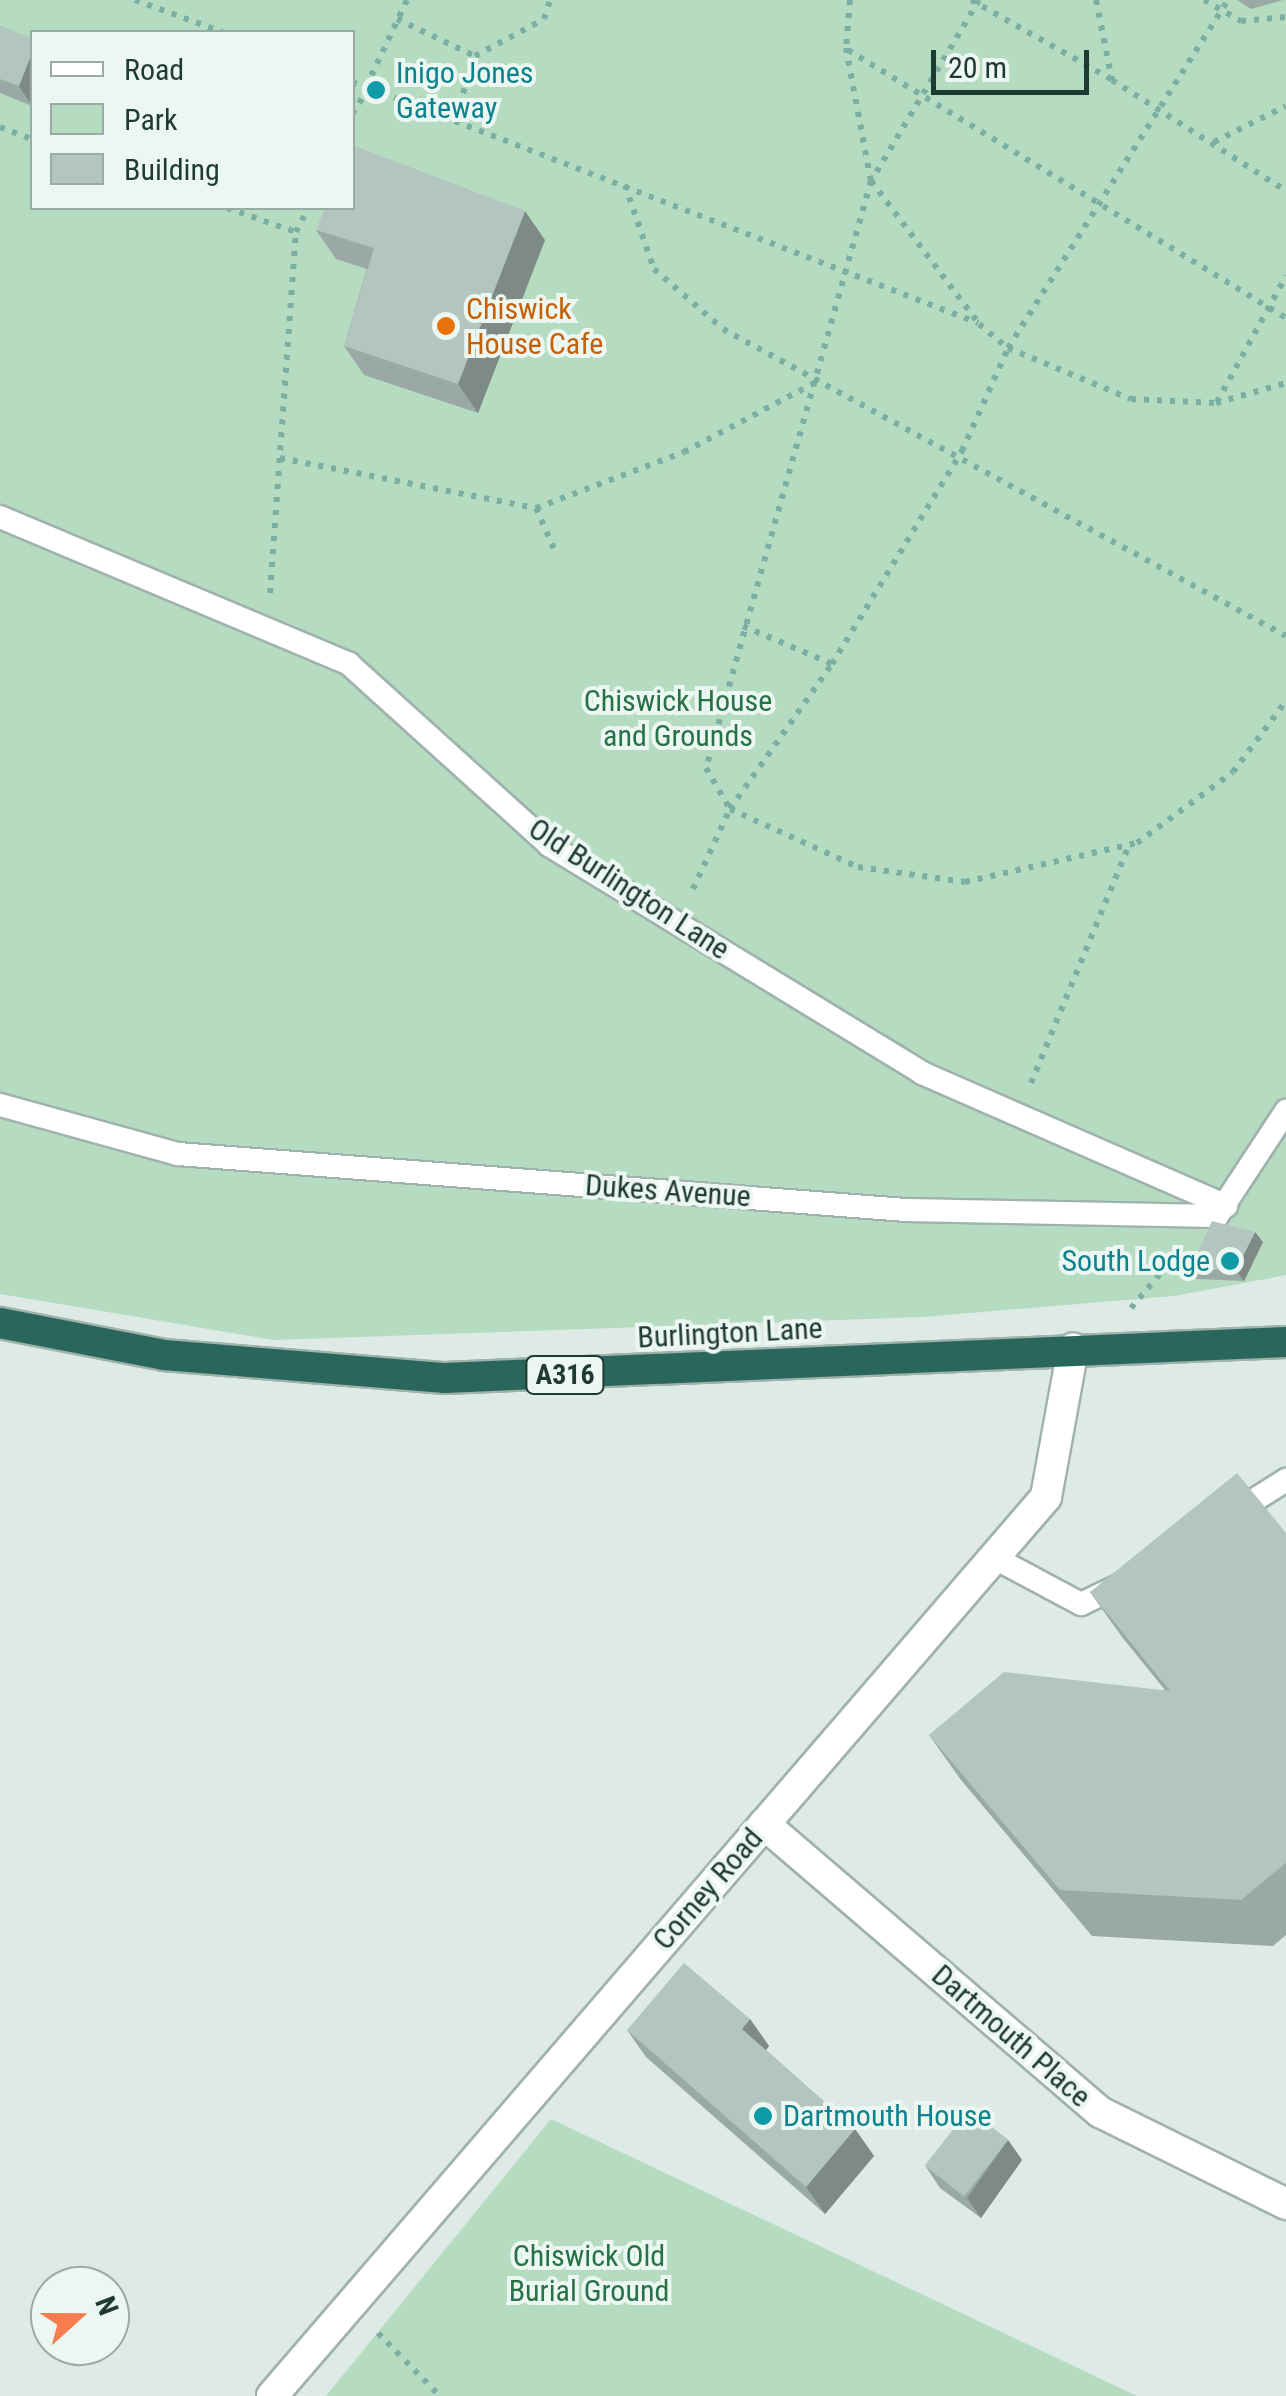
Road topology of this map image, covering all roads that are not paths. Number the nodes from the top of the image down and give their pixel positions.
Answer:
1 (0, 517) edge
2 (0, 1104) edge
3 (1286, 1112) edge
4 (1226, 1206) junction
5 (0, 1324) edge
6 (1286, 1342) edge
7 (1072, 1348) junction
8 (1286, 1480) edge
9 (1219, 1523) edge
10 (993, 1557) junction
11 (1152, 1566) edge
12 (764, 1824) junction
13 (1286, 2204) edge
14 (272, 2396) edge

1 - 4 lane, Old Burlington Lane
2 - 4 lane, Dukes Avenue
3 - 4 lane
5 - 7 highway, Burlington Lane / A316
6 - 7 highway, Burlington Lane / A316
7 - 10 street, Corney Road
8 - 9 lane
10 - 11 lane
10 - 12 street, Corney Road
12 - 13 street, Dartmouth Place
12 - 14 street, Corney Road

